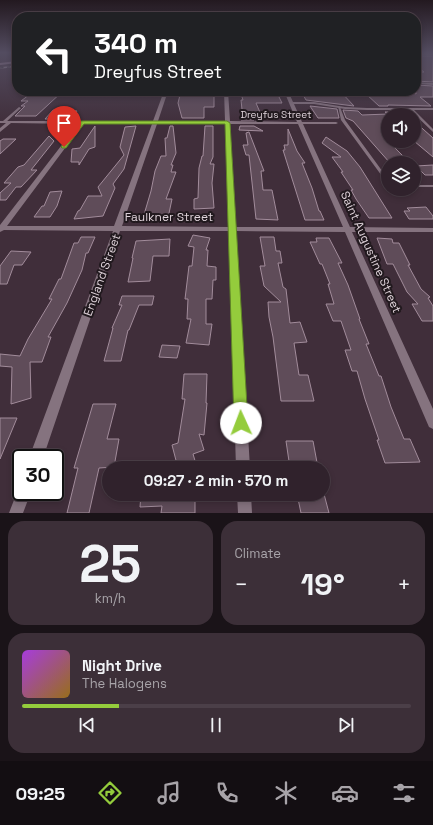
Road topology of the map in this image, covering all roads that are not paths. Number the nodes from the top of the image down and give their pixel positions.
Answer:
1 (421, 84) edge
2 (433, 84) edge
3 (164, 96) edge
4 (226, 96) edge
5 (288, 96) edge
6 (291, 103) junction
7 (339, 107) junction
8 (20, 108) dead end
9 (381, 109) edge
10 (421, 109) edge
11 (433, 109) edge
12 (421, 120) edge
13 (5, 122) edge
14 (82, 122) junction
15 (155, 123) junction
16 (227, 123) junction
17 (300, 123) junction
18 (336, 123) dead end
19 (0, 131) edge
20 (433, 131) edge
21 (381, 172) edge
22 (421, 186) edge
23 (433, 186) edge
24 (119, 228) junction
25 (233, 228) junction
26 (1, 229) edge
27 (348, 229) junction
28 (433, 230) edge
29 (433, 423) edge
30 (39, 449) edge
31 (243, 461) edge
32 (21, 501) edge
33 (244, 501) edge
34 (16, 513) edge
35 (245, 513) edge

1 - 2 street
3 - 15 street, England Street
4 - 16 street
5 - 6 street, Saint Augustine Street
6 - 7 street
6 - 17 street, Saint Augustine Street
7 - 9 street
7 - 21 lane
8 - 13 lane
10 - 11 street
12 - 20 lane
13 - 14 street, Dreyfus Street
13 - 19 street
14 - 15 street, Dreyfus Street
14 - 26 street
15 - 16 street, Dreyfus Street
15 - 24 street, England Street
16 - 17 street, Dreyfus Street
16 - 25 street
17 - 18 street, Dreyfus Street
17 - 27 street, Saint Augustine Street
22 - 23 lane
24 - 25 street, Faulkner Street
24 - 26 street, Faulkner Street
24 - 30 street, England Street
25 - 27 street, Faulkner Street
25 - 31 street
27 - 28 street, Faulkner Street
27 - 29 street, Saint Augustine Street
32 - 34 street
33 - 35 street

